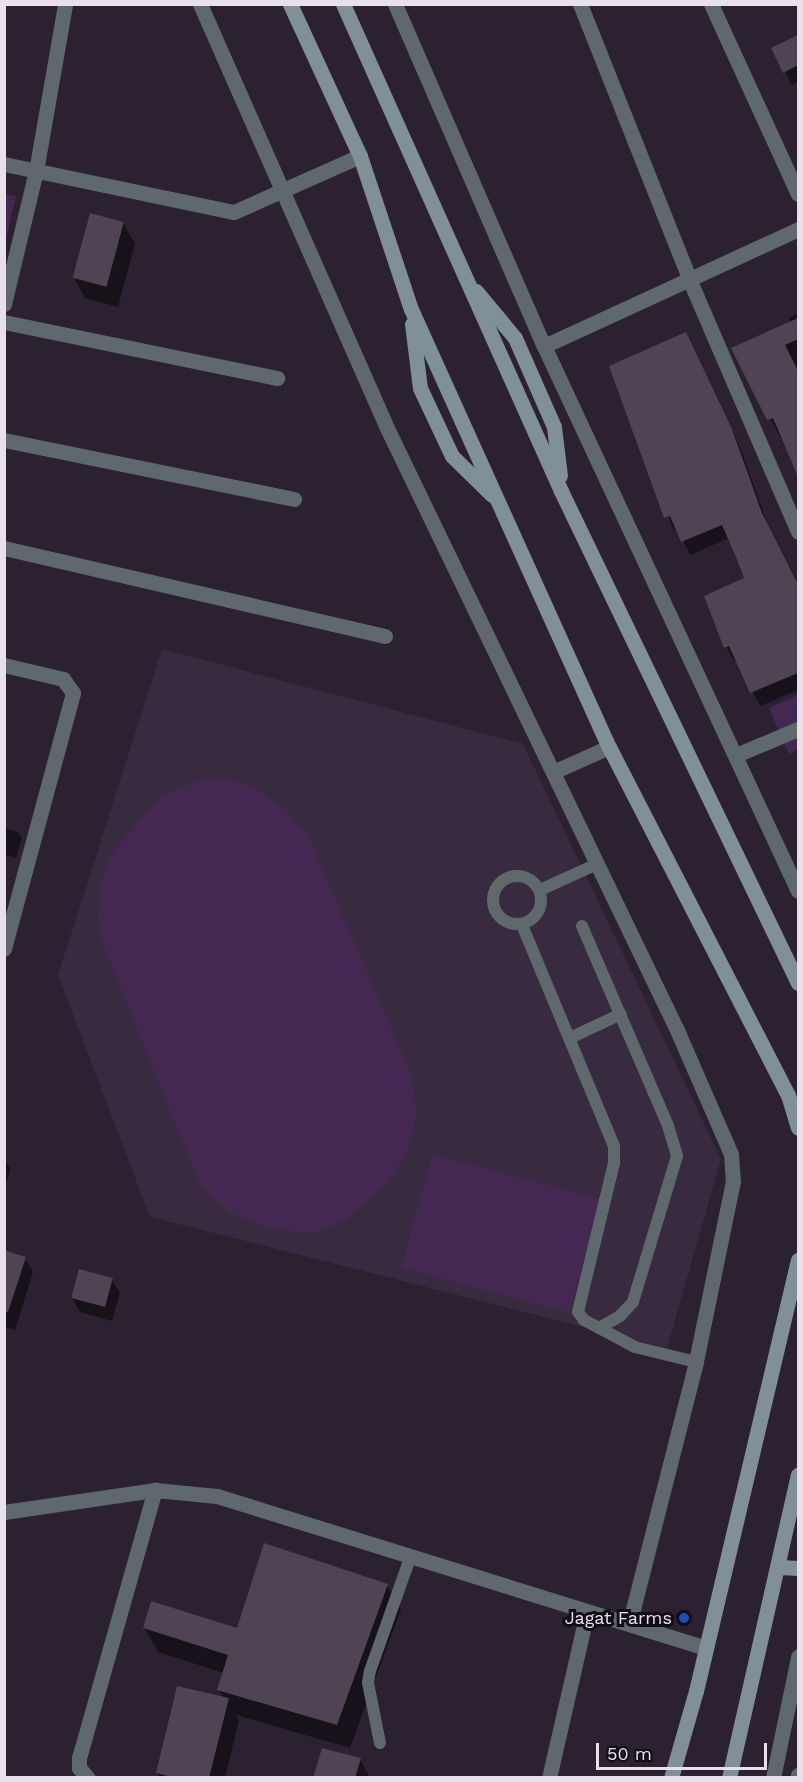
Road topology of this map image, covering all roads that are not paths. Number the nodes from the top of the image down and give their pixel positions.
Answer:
1 (65, 4) edge
2 (200, 4) edge
3 (290, 4) edge
4 (343, 4) edge
5 (395, 4) edge
6 (580, 4) edge
7 (711, 4) edge
8 (360, 156) junction
9 (4, 164) edge
10 (36, 171) junction
11 (283, 192) junction
12 (798, 194) edge
13 (798, 229) edge
14 (463, 275) junction
15 (690, 281) junction
16 (4, 304) edge
17 (411, 309) junction
18 (4, 322) edge
19 (544, 345) junction
20 (277, 378) dead end
21 (4, 440) edge
22 (561, 490) junction
23 (294, 500) dead end
24 (498, 502) junction
25 (798, 532) edge
26 (4, 548) edge
27 (385, 636) dead end
28 (4, 665) edge
29 (798, 729) edge
30 (609, 747) junction
31 (736, 755) junction
32 (553, 772) junction
33 (597, 864) junction
34 (540, 890) junction
35 (798, 891) edge
36 (522, 925) junction
37 (582, 926) dead end
38 (4, 949) edge
39 (798, 983) edge
40 (621, 1014) junction
41 (570, 1038) junction
42 (798, 1128) edge
43 (798, 1260) edge
44 (599, 1328) junction
45 (696, 1362) junction
46 (798, 1475) edge
47 (155, 1490) junction
48 (4, 1512) edge
49 (410, 1558) junction
50 (779, 1567) junction
51 (798, 1568) edge
52 (587, 1612) junction
53 (628, 1624) junction
54 (706, 1648) junction
55 (798, 1662) edge
56 (380, 1743) dead end
57 (87, 1777) edge
58 (549, 1778) edge
59 (671, 1778) edge
60 (729, 1778) edge
61 (773, 1778) edge

1 - 10 street
2 - 11 street
3 - 8 street
4 - 14 street
5 - 19 street
6 - 15 street
7 - 12 street
8 - 11 street
8 - 17 street
9 - 10 street
10 - 11 street
10 - 16 street
11 - 32 street
13 - 15 street
14 - 22 street
14 - 22 street
15 - 19 street
15 - 25 street
17 - 24 street
17 - 24 street
18 - 20 street
19 - 31 street
21 - 23 street
22 - 39 street
24 - 30 street
26 - 27 street
28 - 38 street
29 - 31 street
30 - 32 street
30 - 42 street
31 - 35 street
32 - 33 street
33 - 34 lane
33 - 45 street
34 - 36 lane
34 - 36 lane
36 - 41 lane
37 - 40 lane
40 - 41 lane
40 - 44 lane
41 - 44 lane
43 - 54 street
44 - 45 lane
45 - 53 street
46 - 50 street
47 - 48 street
47 - 49 street
47 - 57 street
49 - 52 street
49 - 56 lane
50 - 51 street
50 - 60 street
52 - 53 street
52 - 58 street
53 - 54 street
54 - 59 street
55 - 61 street

